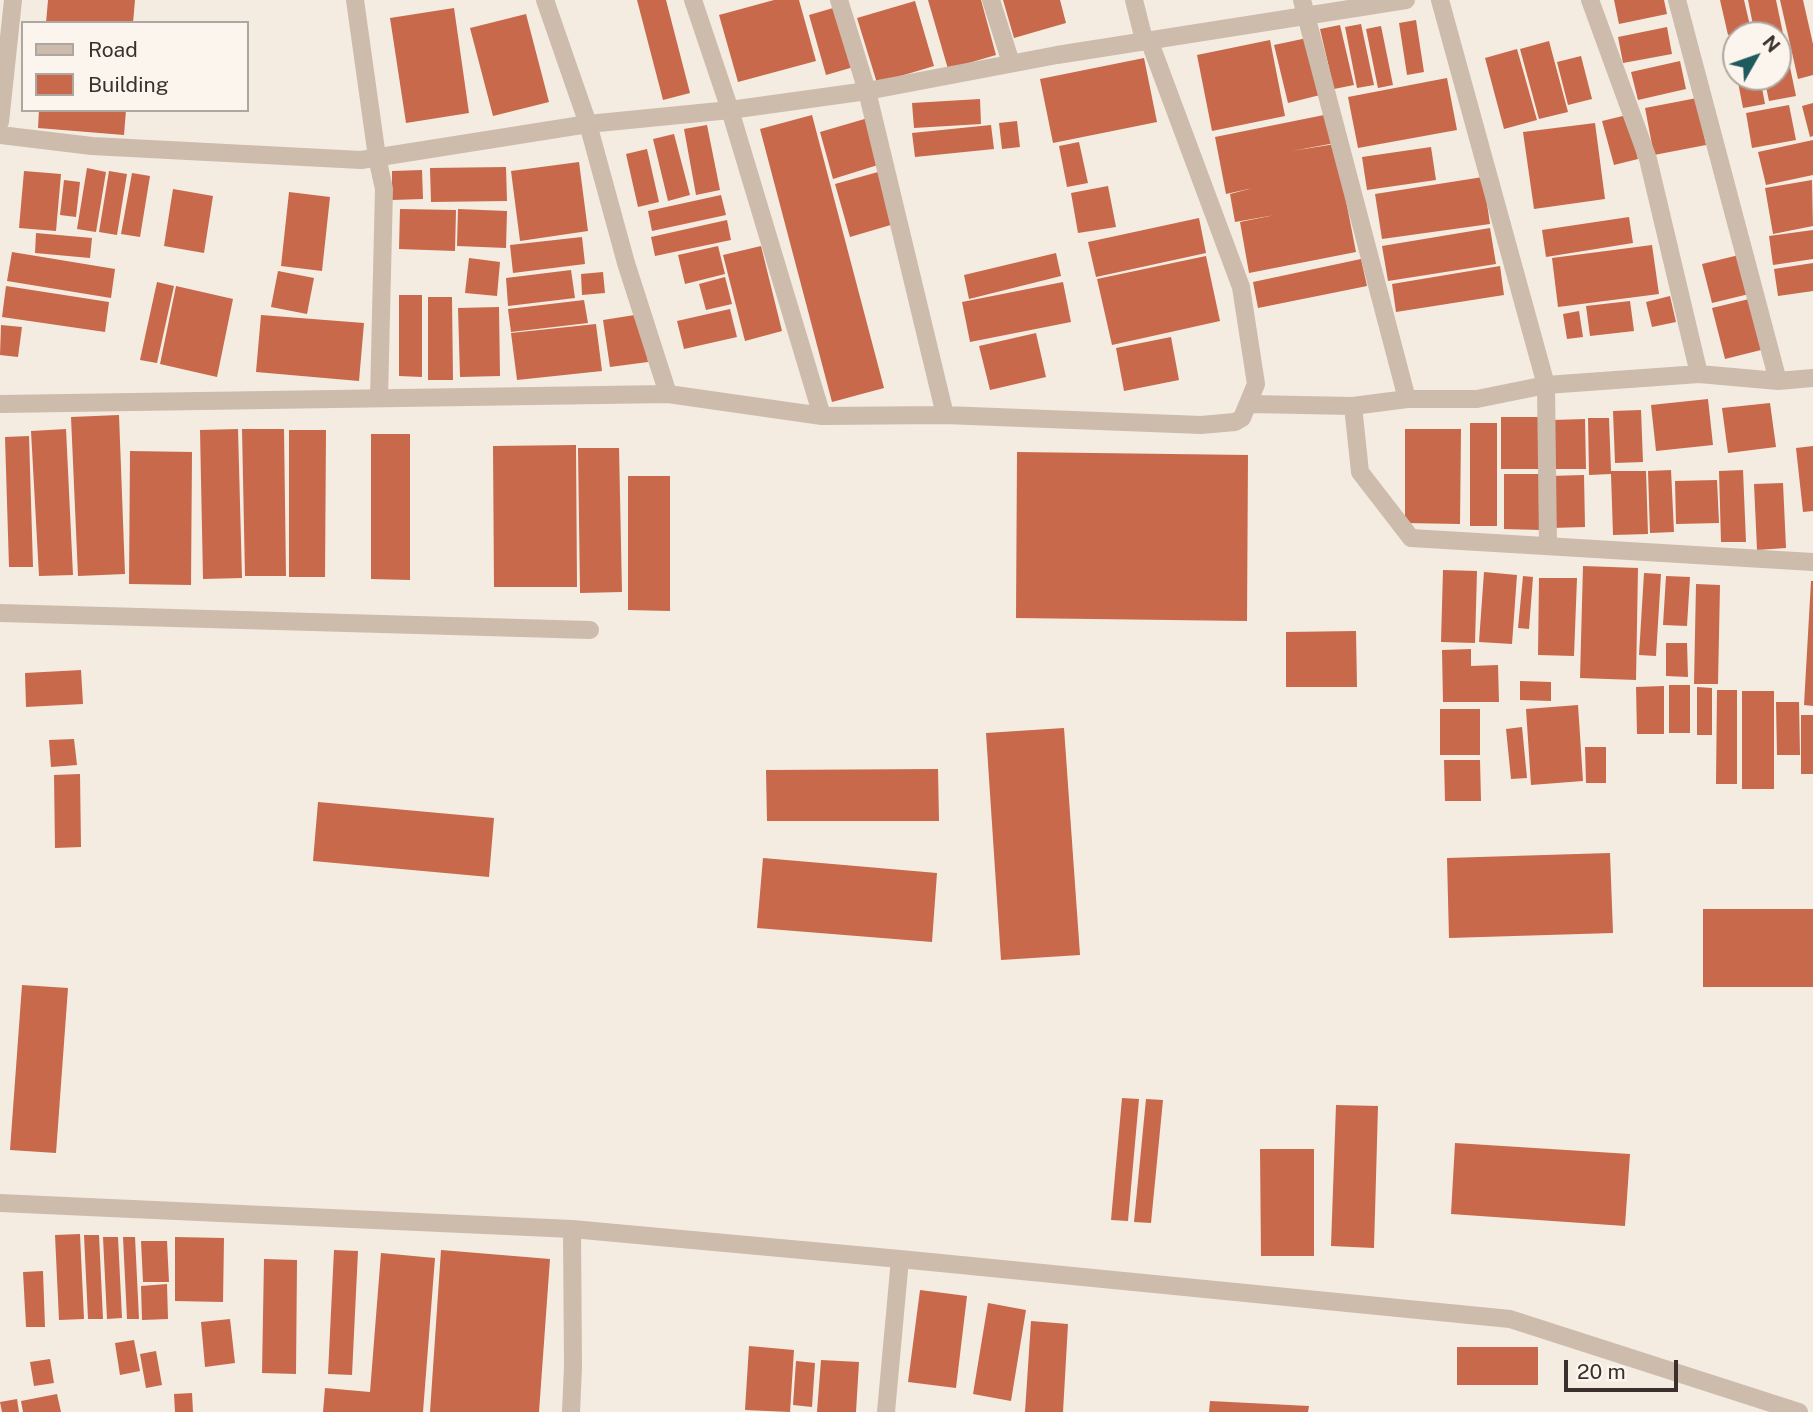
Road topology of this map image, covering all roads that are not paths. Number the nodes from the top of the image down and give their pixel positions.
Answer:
1 (13, 0) edge
2 (355, 0) edge
3 (545, 0) edge
4 (694, 0) edge
5 (839, 0) edge
6 (991, 0) edge
7 (1134, 0) edge
8 (1406, 0) edge
9 (1440, 0) edge
10 (1590, 0) edge
11 (1677, 0) edge
12 (1305, 8) edge
13 (1149, 40) junction
14 (1011, 63) junction
15 (867, 91) junction
16 (730, 110) junction
17 (0, 122) edge
18 (587, 124) junction
19 (0, 135) edge
20 (377, 157) junction
21 (1699, 374) junction
22 (1813, 378) edge
23 (1778, 381) junction
24 (1546, 385) junction
25 (668, 394) junction
26 (379, 398) junction
27 (1407, 400) junction
28 (0, 404) edge
29 (1250, 404) junction
30 (1353, 406) junction
31 (945, 415) junction
32 (822, 416) junction
33 (1548, 546) junction
34 (1813, 562) edge
35 (0, 613) edge
36 (590, 630) dead end
37 (0, 1203) edge
38 (572, 1229) junction
39 (900, 1259) junction
40 (571, 1412) edge
41 (886, 1412) edge
42 (1799, 1412) edge

1 - 17 street
2 - 20 street
3 - 18 street
4 - 16 street
5 - 15 street
6 - 14 street
7 - 13 street
8 - 12 street
9 - 24 street
10 - 21 street
11 - 23 street
12 - 13 street
12 - 27 street
13 - 14 street
13 - 29 street
14 - 15 street
15 - 16 street
15 - 31 street
16 - 18 street
16 - 32 street
18 - 20 street
18 - 25 street
19 - 20 street
20 - 26 street
21 - 23 street
21 - 24 street
22 - 23 street
24 - 27 street
24 - 33 street
25 - 26 street
25 - 32 street
26 - 28 street
27 - 30 street
29 - 30 street
29 - 31 street
30 - 33 street
31 - 32 street
33 - 34 street
35 - 36 street
37 - 38 street
38 - 39 street
38 - 40 street
39 - 41 street
39 - 42 street

